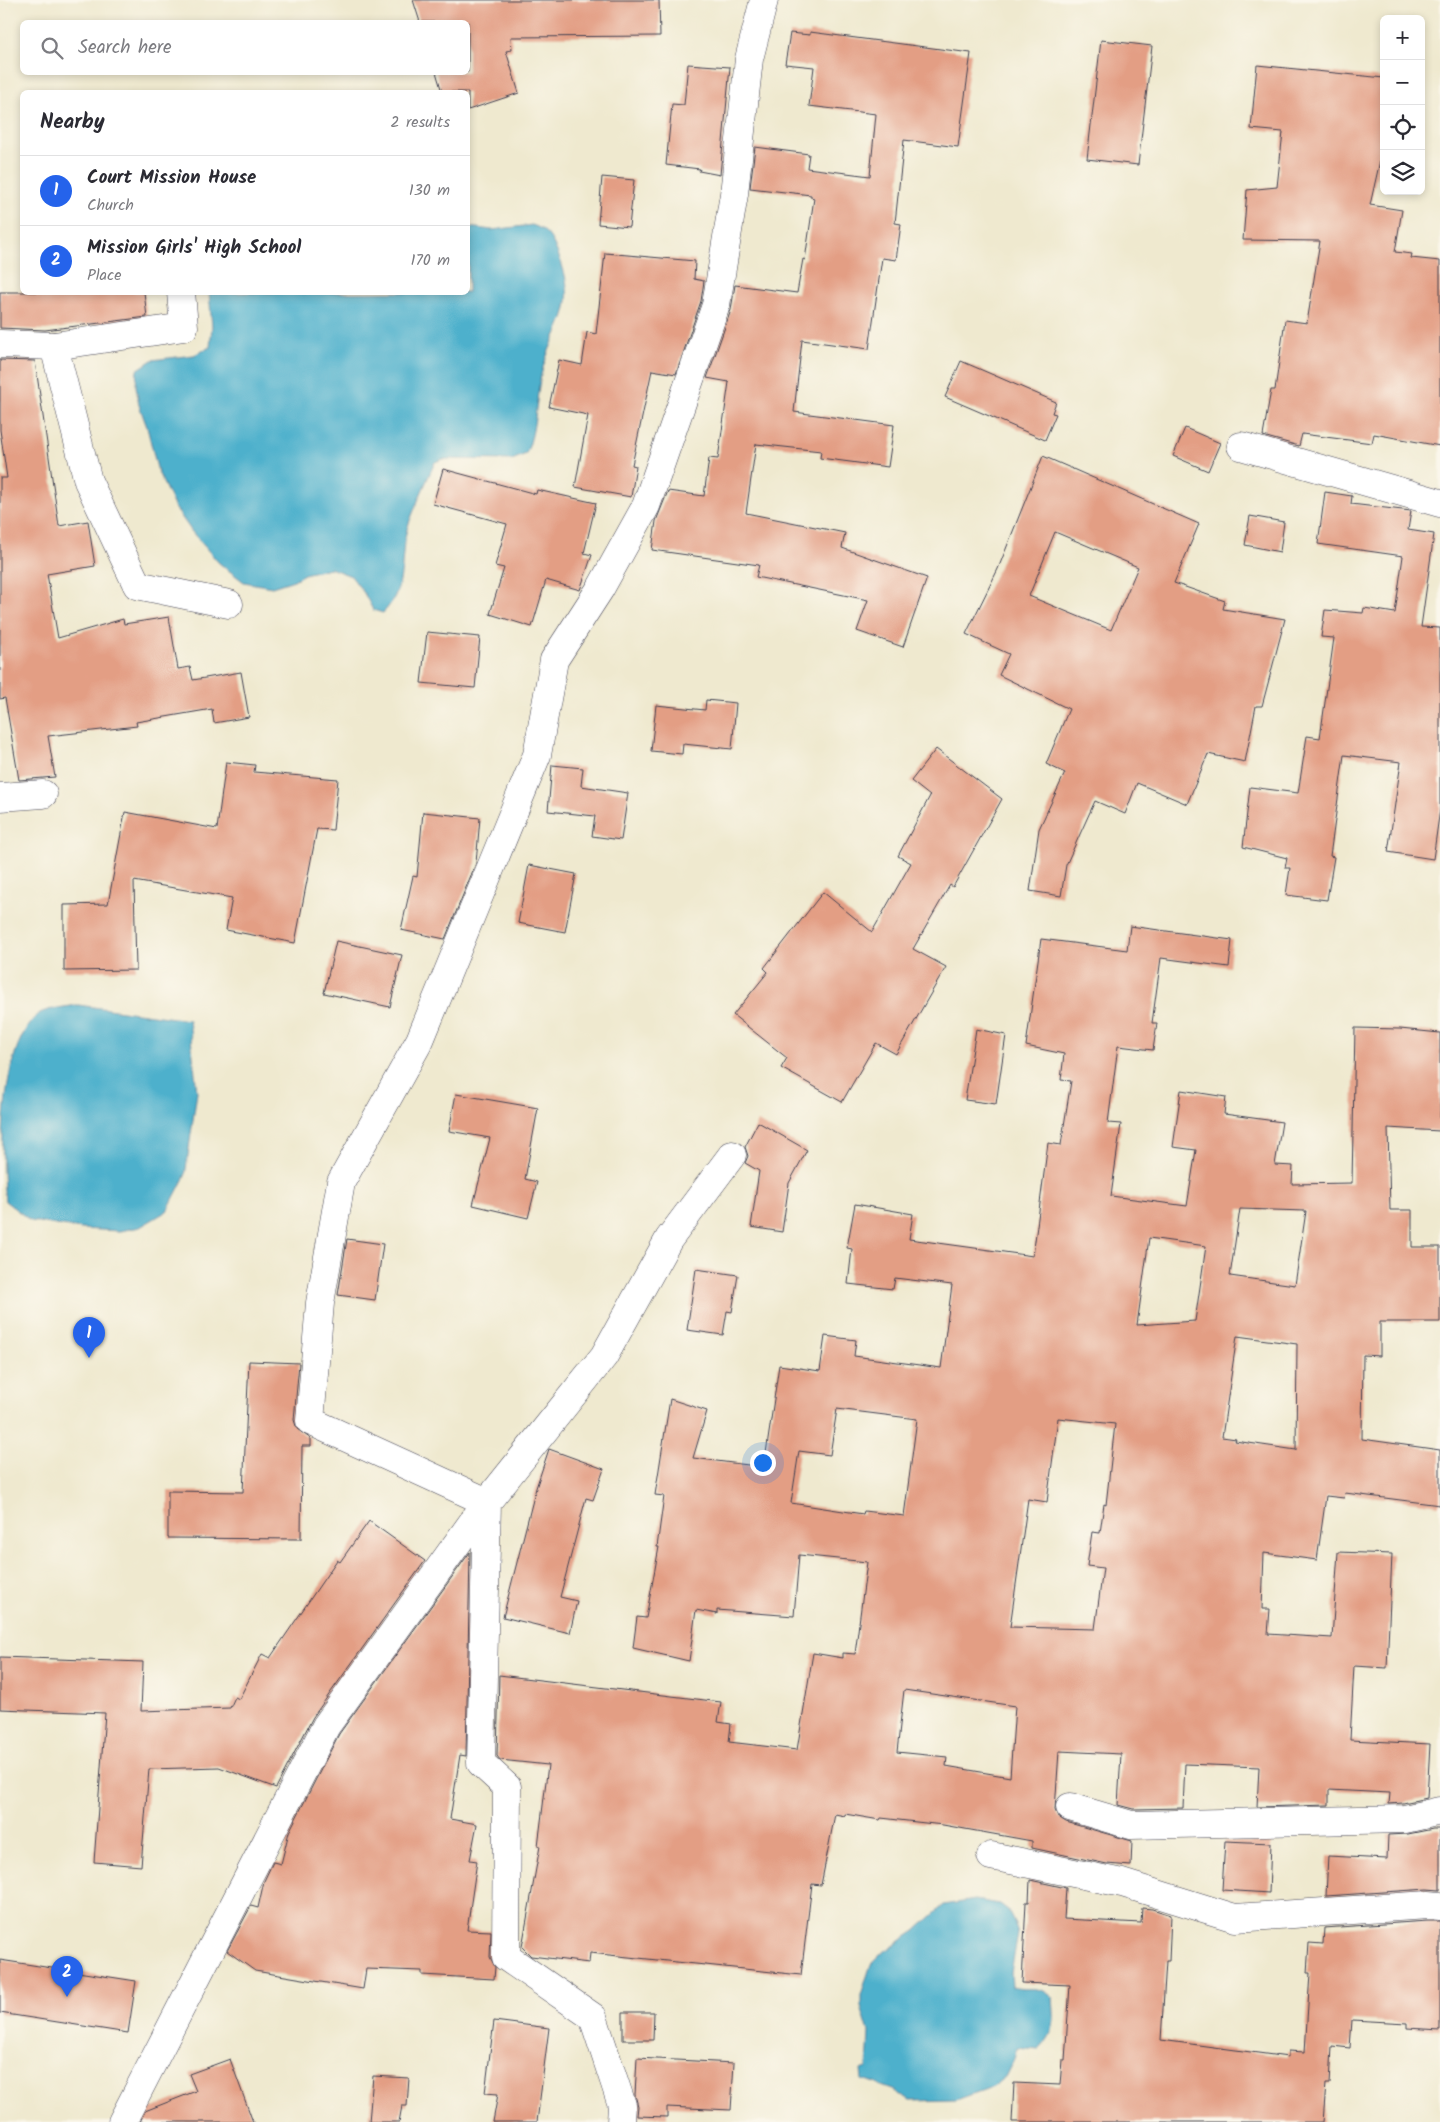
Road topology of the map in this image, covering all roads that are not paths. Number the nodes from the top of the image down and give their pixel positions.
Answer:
1 (764, 0) edge
2 (181, 295) edge
3 (0, 344) edge
4 (54, 346) junction
5 (1241, 446) dead end
6 (1440, 503) edge
7 (230, 604) dead end
8 (44, 794) dead end
9 (0, 797) edge
10 (732, 1155) dead end
11 (488, 1502) junction
12 (1070, 1807) dead end
13 (1440, 1811) edge
14 (991, 1856) dead end
15 (1440, 1906) edge
16 (122, 2122) edge
17 (621, 2122) edge

1 - 11 street
2 - 4 street
3 - 4 street
4 - 7 street
5 - 6 street
8 - 9 street
10 - 11 street
11 - 16 street
11 - 17 street
12 - 13 street
14 - 15 street

